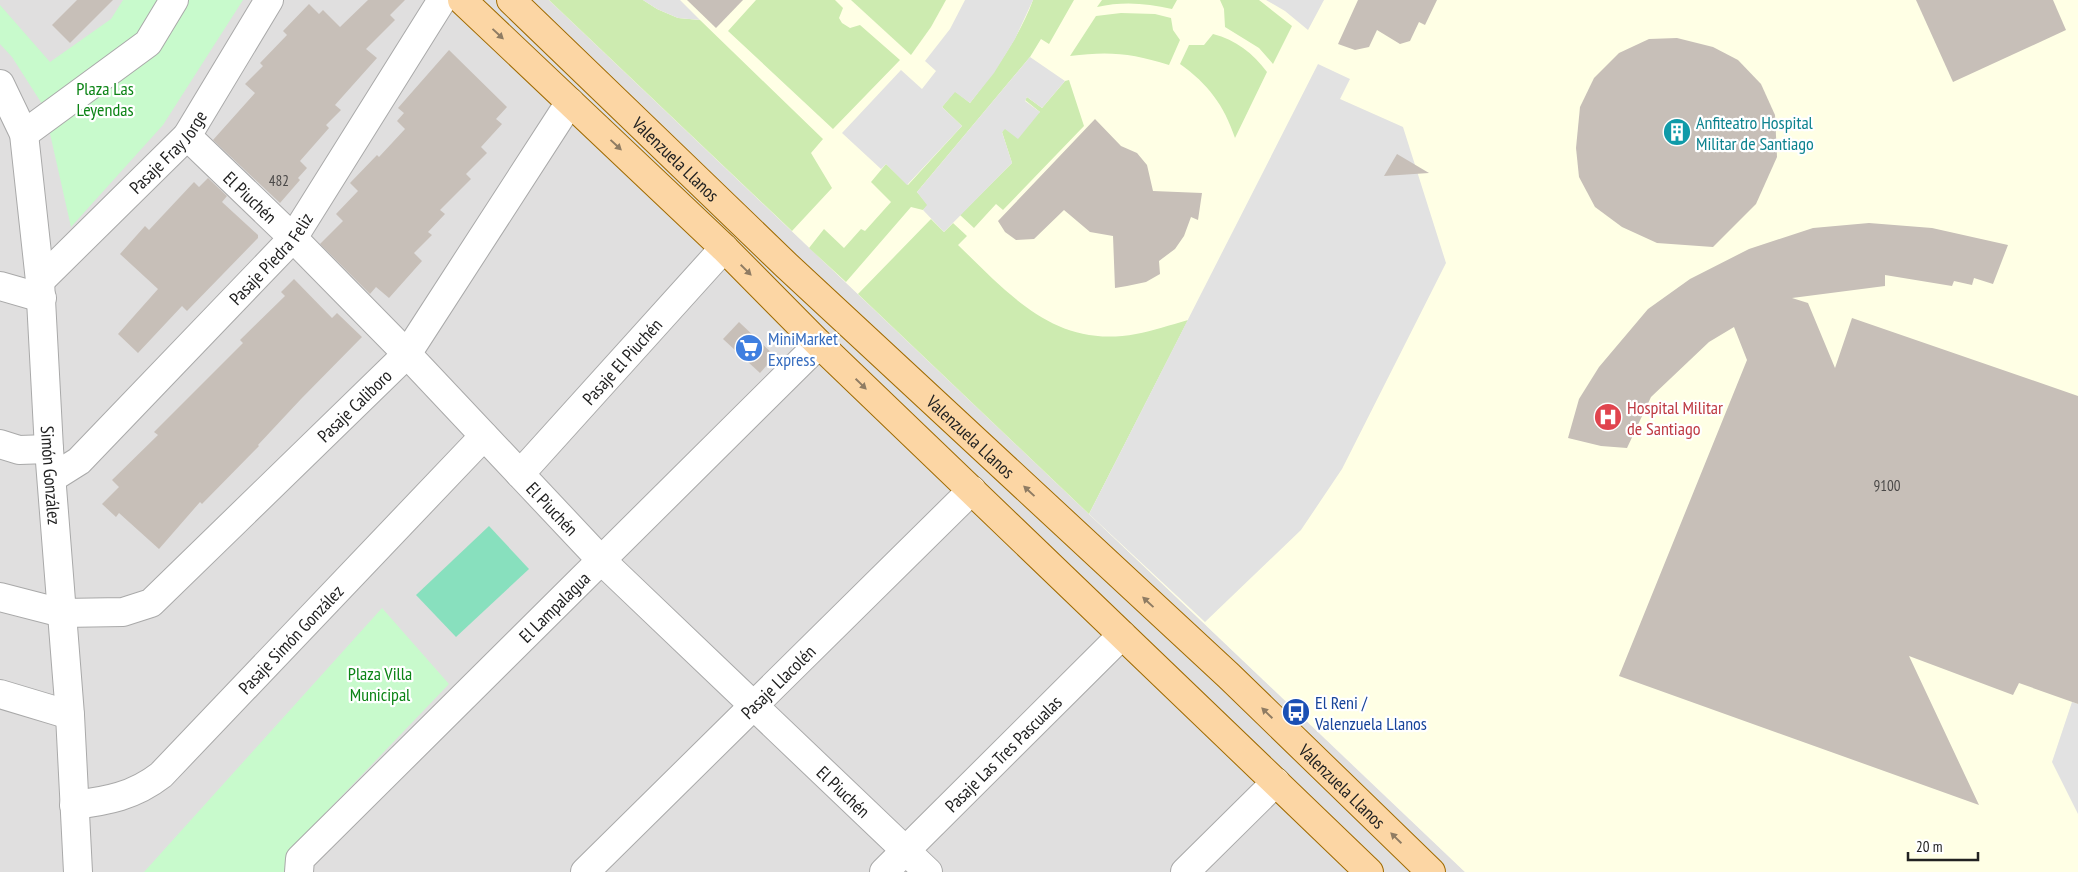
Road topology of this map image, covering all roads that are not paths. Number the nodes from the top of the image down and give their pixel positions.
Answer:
1 (174, 0) edge
2 (269, 0) edge
3 (442, 0) edge
4 (462, 0) edge
5 (511, 0) edge
6 (0, 84) edge
7 (570, 102) junction
8 (24, 134) junction
9 (187, 136) junction
10 (293, 238) junction
11 (724, 248) junction
12 (0, 286) edge
13 (41, 290) junction
14 (819, 344) junction
15 (407, 354) junction
16 (484, 436) junction
17 (0, 444) edge
18 (49, 449) junction
19 (520, 474) junction
20 (52, 478) junction
21 (972, 490) junction
22 (601, 560) junction
23 (0, 597) edge
24 (62, 613) junction
25 (1122, 635) junction
26 (0, 694) edge
27 (754, 706) junction
28 (70, 715) junction
29 (1276, 782) junction
30 (74, 806) junction
31 (906, 851) junction
32 (78, 872) edge
33 (300, 872) edge
34 (585, 872) edge
35 (884, 872) edge
36 (928, 872) edge
37 (1185, 872) edge
38 (1368, 872) edge
39 (1431, 872) edge

1 - 8 street
2 - 9 street, Pasaje Fray Jorge
3 - 10 street, Pasaje Piedra Feliz
4 -> 7 main road, Valenzuela Llanos
39 -> 5 main road, Valenzuela Llanos
6 - 8 street, Simón González
7 -> 11 main road, Valenzuela Llanos
7 - 15 street, Pasaje Caliboro
8 - 13 street, Simón González
9 - 10 street, El Piuchén
9 - 13 street, Pasaje Fray Jorge
10 - 15 street, El Piuchén
10 - 20 street, Pasaje Piedra Feliz
11 -> 14 main road, Valenzuela Llanos
11 - 19 street, Pasaje El Piuchén
12 - 13 street
13 - 18 street, Simón González
14 -> 21 main road, Valenzuela Llanos
14 - 22 street, El Lampalagua
15 - 16 street, El Piuchén
15 - 24 street, Pasaje Caliboro
16 - 19 street, El Piuchén
16 - 30 street, Pasaje Simón González
17 - 18 street
18 - 20 street, Simón González
19 - 22 street, El Piuchén
20 - 24 street, Simón González
21 - 25 main road, Valenzuela Llanos
21 - 27 street, Pasaje Llacolén
22 - 27 street, El Piuchén
22 - 33 street, El Lampalagua
23 - 24 street
24 - 28 street, Simón González
25 - 29 main road, Valenzuela Llanos
25 - 31 street, Pasaje Las Tres Pascualas
26 - 28 street
27 - 31 street, El Piuchén
27 - 34 street, Pasaje Llacolén
28 - 30 street, Simón González
29 - 37 street
29 - 38 main road, Valenzuela Llanos
30 - 32 street, Simón González
31 - 35 street, Pasaje Las Tres Pascualas
31 - 36 street, El Piuchén

